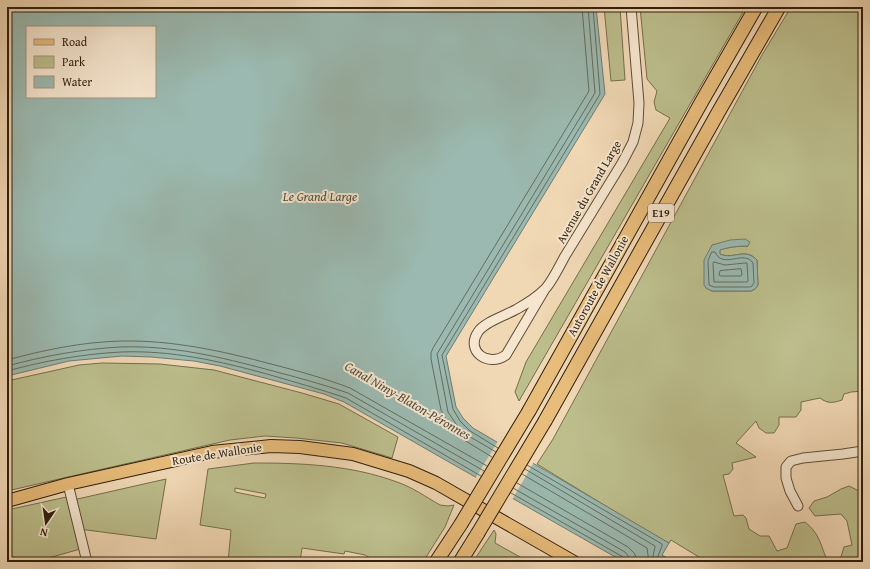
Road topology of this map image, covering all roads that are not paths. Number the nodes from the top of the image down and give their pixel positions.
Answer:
1 (631, 7) edge
2 (756, 7) edge
3 (779, 7) edge
4 (546, 289) junction
5 (863, 451) edge
6 (68, 484) junction
7 (7, 500) edge
8 (798, 506) dead end
9 (87, 562) edge
10 (436, 562) edge
11 (460, 562) edge
12 (574, 562) edge

1 - 4 street, Avenue du Grand Large
2 - 10 highway, Autoroute de Wallonie / E19, bridge
3 - 11 highway, Autoroute de Wallonie / E19, bridge
4 - 4 street, Avenue du Grand Large
5 - 8 street
6 - 7 main road, Route de Wallonie
6 - 9 street
6 - 12 main road, Route de Wallonie

